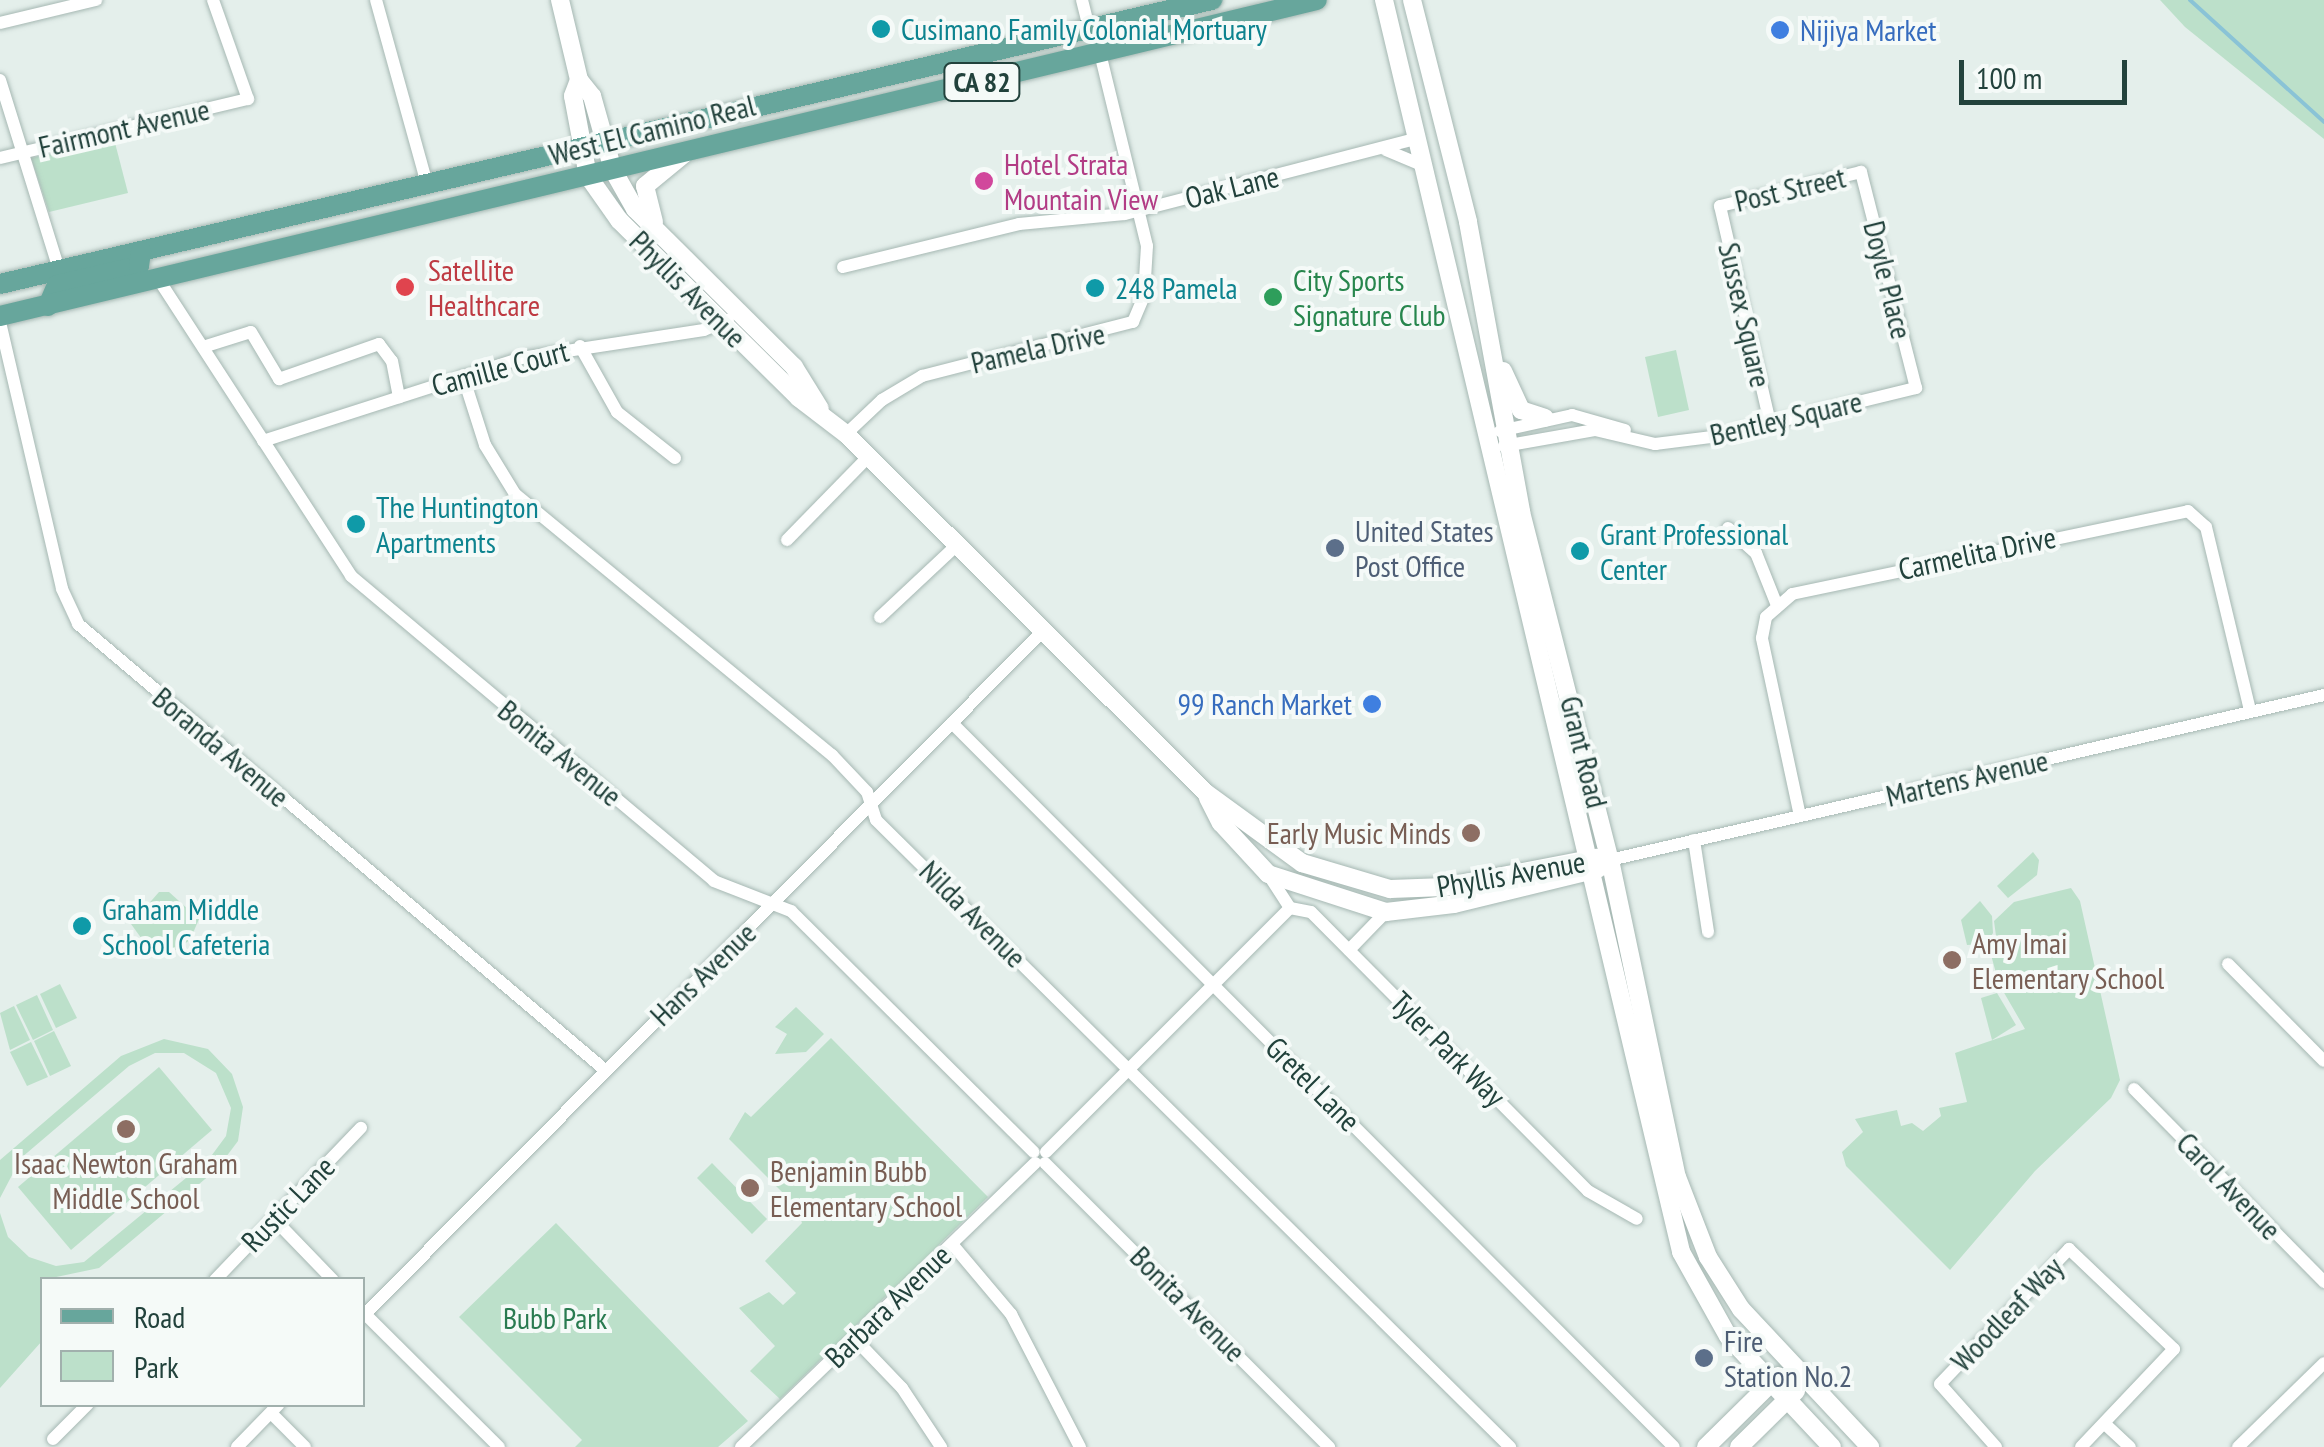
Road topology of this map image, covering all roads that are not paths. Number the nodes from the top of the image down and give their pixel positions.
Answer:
1 (96, 0) edge
2 (213, 0) edge
3 (376, 0) edge
4 (560, 0) edge
5 (1082, 0) edge
6 (1212, 0) edge
7 (1318, 0) edge
8 (1384, 0) edge
9 (1412, 0) edge
10 (0, 23) edge
11 (1090, 31) junction
12 (1100, 53) junction
13 (0, 80) edge
14 (579, 80) junction
15 (1418, 138) junction
16 (606, 142) junction
17 (582, 149) junction
18 (1386, 150) junction
19 (22, 152) junction
20 (687, 152) junction
21 (1437, 154) junction
22 (0, 158) edge
23 (613, 170) junction
24 (1861, 172) joint
25 (588, 176) junction
26 (426, 184) junction
27 (342, 204) junction
28 (1720, 206) joint
29 (1141, 209) junction
30 (661, 236) junction
31 (141, 251) junction
32 (843, 266) dead end
33 (59, 270) junction
34 (160, 280) junction
35 (0, 284) edge
36 (48, 306) junction
37 (731, 318) junction
38 (0, 319) edge
39 (580, 346) junction
40 (203, 347) junction
41 (1498, 360) junction
42 (462, 376) junction
43 (1916, 388) joint
44 (398, 397) junction
45 (1546, 418) junction
46 (1770, 424) junction
47 (846, 434) junction
48 (1508, 437) junction
49 (264, 441) junction
50 (1487, 442) junction
51 (1654, 444) junction
52 (868, 457) junction
53 (675, 458) dead end
54 (1728, 528) dead end
55 (787, 540) dead end
56 (957, 545) junction
57 (1776, 603) junction
58 (880, 617) dead end
59 (1043, 631) junction
60 (2324, 695) edge
61 (2250, 710) junction
62 (952, 723) junction
63 (1206, 793) junction
64 (871, 808) junction
65 (1800, 816) junction
66 (1694, 840) junction
67 (1610, 860) junction
68 (1587, 866) junction
69 (1268, 874) junction
70 (773, 904) junction
71 (1290, 908) junction
72 (1386, 912) junction
73 (1708, 932) dead end
74 (1349, 950) junction
75 (2228, 964) dead end
76 (1214, 984) junction
77 (2324, 1061) edge
78 (1130, 1068) junction
79 (606, 1070) junction
80 (2134, 1089) dead end
81 (362, 1128) dead end
82 (1040, 1158) junction
83 (274, 1219) junction
84 (1636, 1219) dead end
85 (952, 1244) junction
86 (218, 1277) edge
87 (330, 1277) edge
88 (2324, 1282) edge
89 (365, 1313) edge
90 (365, 1315) edge
91 (855, 1339) junction
92 (2324, 1363) edge
93 (1790, 1366) junction
94 (1804, 1382) junction
95 (1772, 1383) junction
96 (1788, 1400) junction
97 (85, 1407) edge
98 (275, 1409) edge
99 (2105, 1424) junction
100 (54, 1439) dead end
101 (237, 1447) edge
102 (305, 1447) edge
103 (500, 1447) edge
104 (741, 1447) edge
105 (941, 1447) edge
106 (1080, 1447) edge
107 (1329, 1447) edge
108 (1510, 1447) edge
109 (1674, 1447) edge
110 (1706, 1447) edge
111 (1739, 1447) edge
112 (1832, 1447) edge
113 (1870, 1447) edge
114 (1996, 1447) edge
115 (2081, 1447) edge
116 (2130, 1447) edge
117 (2238, 1447) edge

1 - 10 street
2 - 19 street, Fairmont Avenue
3 - 26 street
4 - 14 main road
5 - 11 street
6 - 11 main road, West El Camino Real / CA 82
7 - 12 main road, West El Camino Real / CA 82
8 - 15 main road
9 - 21 main road, Grant Road
11 - 16 main road, West El Camino Real / CA 82
12 - 20 main road, West El Camino Real / CA 82
12 - 29 street
13 - 19 street
14 - 16 main road, Phyllis Avenue
14 - 17 main road, Phyllis Avenue
15 - 18 street, Oak Lane
15 - 21 main road
16 - 17 main road, West El Camino Real / CA 82
16 - 23 main road, Phyllis Avenue
17 - 25 main road, Phyllis Avenue
17 - 26 main road, West El Camino Real / CA 82
18 - 21 street
18 - 29 street, Oak Lane
19 - 22 street, Fairmont Avenue
19 - 33 street
20 - 23 main road, West El Camino Real / CA 82
20 - 30 main road
21 - 41 main road, Grant Road
21 - 50 main road, Grant Road
23 - 25 main road, West El Camino Real / CA 82
23 - 30 main road, Phyllis Avenue
24 - 28 street, Post Street
24 - 43 street, Doyle Place
25 - 34 main road, West El Camino Real / CA 82
25 - 37 main road, Phyllis Avenue
26 - 27 main road, West El Camino Real / CA 82
27 - 31 main road, West El Camino Real / CA 82
27 - 34 main road
28 - 46 street, Sussex Square
29 - 32 street, Oak Lane
29 - 47 street, Pamela Drive
30 - 37 main road, Phyllis Avenue
31 - 33 main road, West El Camino Real / CA 82
31 - 36 main road
33 - 35 main road, West El Camino Real / CA 82
34 - 36 main road, West El Camino Real / CA 82
34 - 40 street, Bonita Avenue
36 - 38 main road, West El Camino Real / CA 82
37 - 39 street, Camille Court
37 - 47 main road, Phyllis Avenue
38 - 79 street, Boranda Avenue
39 - 42 street, Camille Court
39 - 53 street
40 - 44 street
40 - 49 street, Bonita Avenue
41 - 45 main road
41 - 48 main road, Grant Road
42 - 44 street, Camille Court
42 - 64 street, Nilda Avenue
43 - 46 street, Bentley Square
44 - 49 street, Camille Court
45 - 48 street, Bentley Square
45 - 51 street, Bentley Square
46 - 51 street, Bentley Square
47 - 52 main road, Phyllis Avenue
48 - 50 street, Bentley Square
48 - 51 street, Bentley Square
48 - 67 main road, Grant Road
49 - 70 street, Bonita Avenue
50 - 68 main road, Grant Road
52 - 55 street
52 - 56 main road, Phyllis Avenue
54 - 57 street
56 - 58 street
56 - 59 main road, Phyllis Avenue
57 - 61 street, Carmelita Drive
57 - 65 street
59 - 62 street, Hans Avenue
59 - 63 main road, Phyllis Avenue
60 - 61 street, Martens Avenue
61 - 65 street, Martens Avenue
62 - 64 street, Hans Avenue
62 - 76 street, Gretel Lane
63 - 68 main road, Phyllis Avenue
63 - 69 main road, Phyllis Avenue
64 - 70 street, Hans Avenue
64 - 78 street, Nilda Avenue
65 - 66 street, Martens Avenue
66 - 67 street, Martens Avenue
66 - 73 street
67 - 68 main road, Phyllis Avenue
67 - 93 main road, Grant Road
68 - 72 main road, Phyllis Avenue
68 - 95 main road, Grant Road
69 - 71 street, Tyler Park Way
69 - 72 main road, Phyllis Avenue
70 - 79 street, Hans Avenue
70 - 82 street, Bonita Avenue
71 - 74 street, Tyler Park Way
71 - 76 street, Barbara Avenue
72 - 74 street
74 - 84 street, Tyler Park Way
75 - 77 street
76 - 78 street, Barbara Avenue
76 - 109 street, Gretel Lane
78 - 82 street, Barbara Avenue
78 - 108 street, Nilda Avenue
79 - 89 street, Hans Avenue
80 - 88 street, Carol Avenue
81 - 83 street, Rustic Lane
82 - 85 street, Barbara Avenue
82 - 107 street, Bonita Avenue
83 - 86 street, Rustic Lane
83 - 87 street
85 - 91 street, Barbara Avenue
85 - 106 street
90 - 103 street
91 - 104 street, Barbara Avenue
91 - 105 street
92 - 117 street
93 - 94 main road, Grant Road
93 - 95 main road
94 - 96 main road
94 - 113 main road, Grant Road
95 - 96 main road, Grant Road
95 - 110 main road
96 - 111 main road
96 - 112 main road, Grant Road
97 - 100 street
98 - 101 street
98 - 102 street
99 - 114 street, Woodleaf Way
99 - 115 street
99 - 116 street

